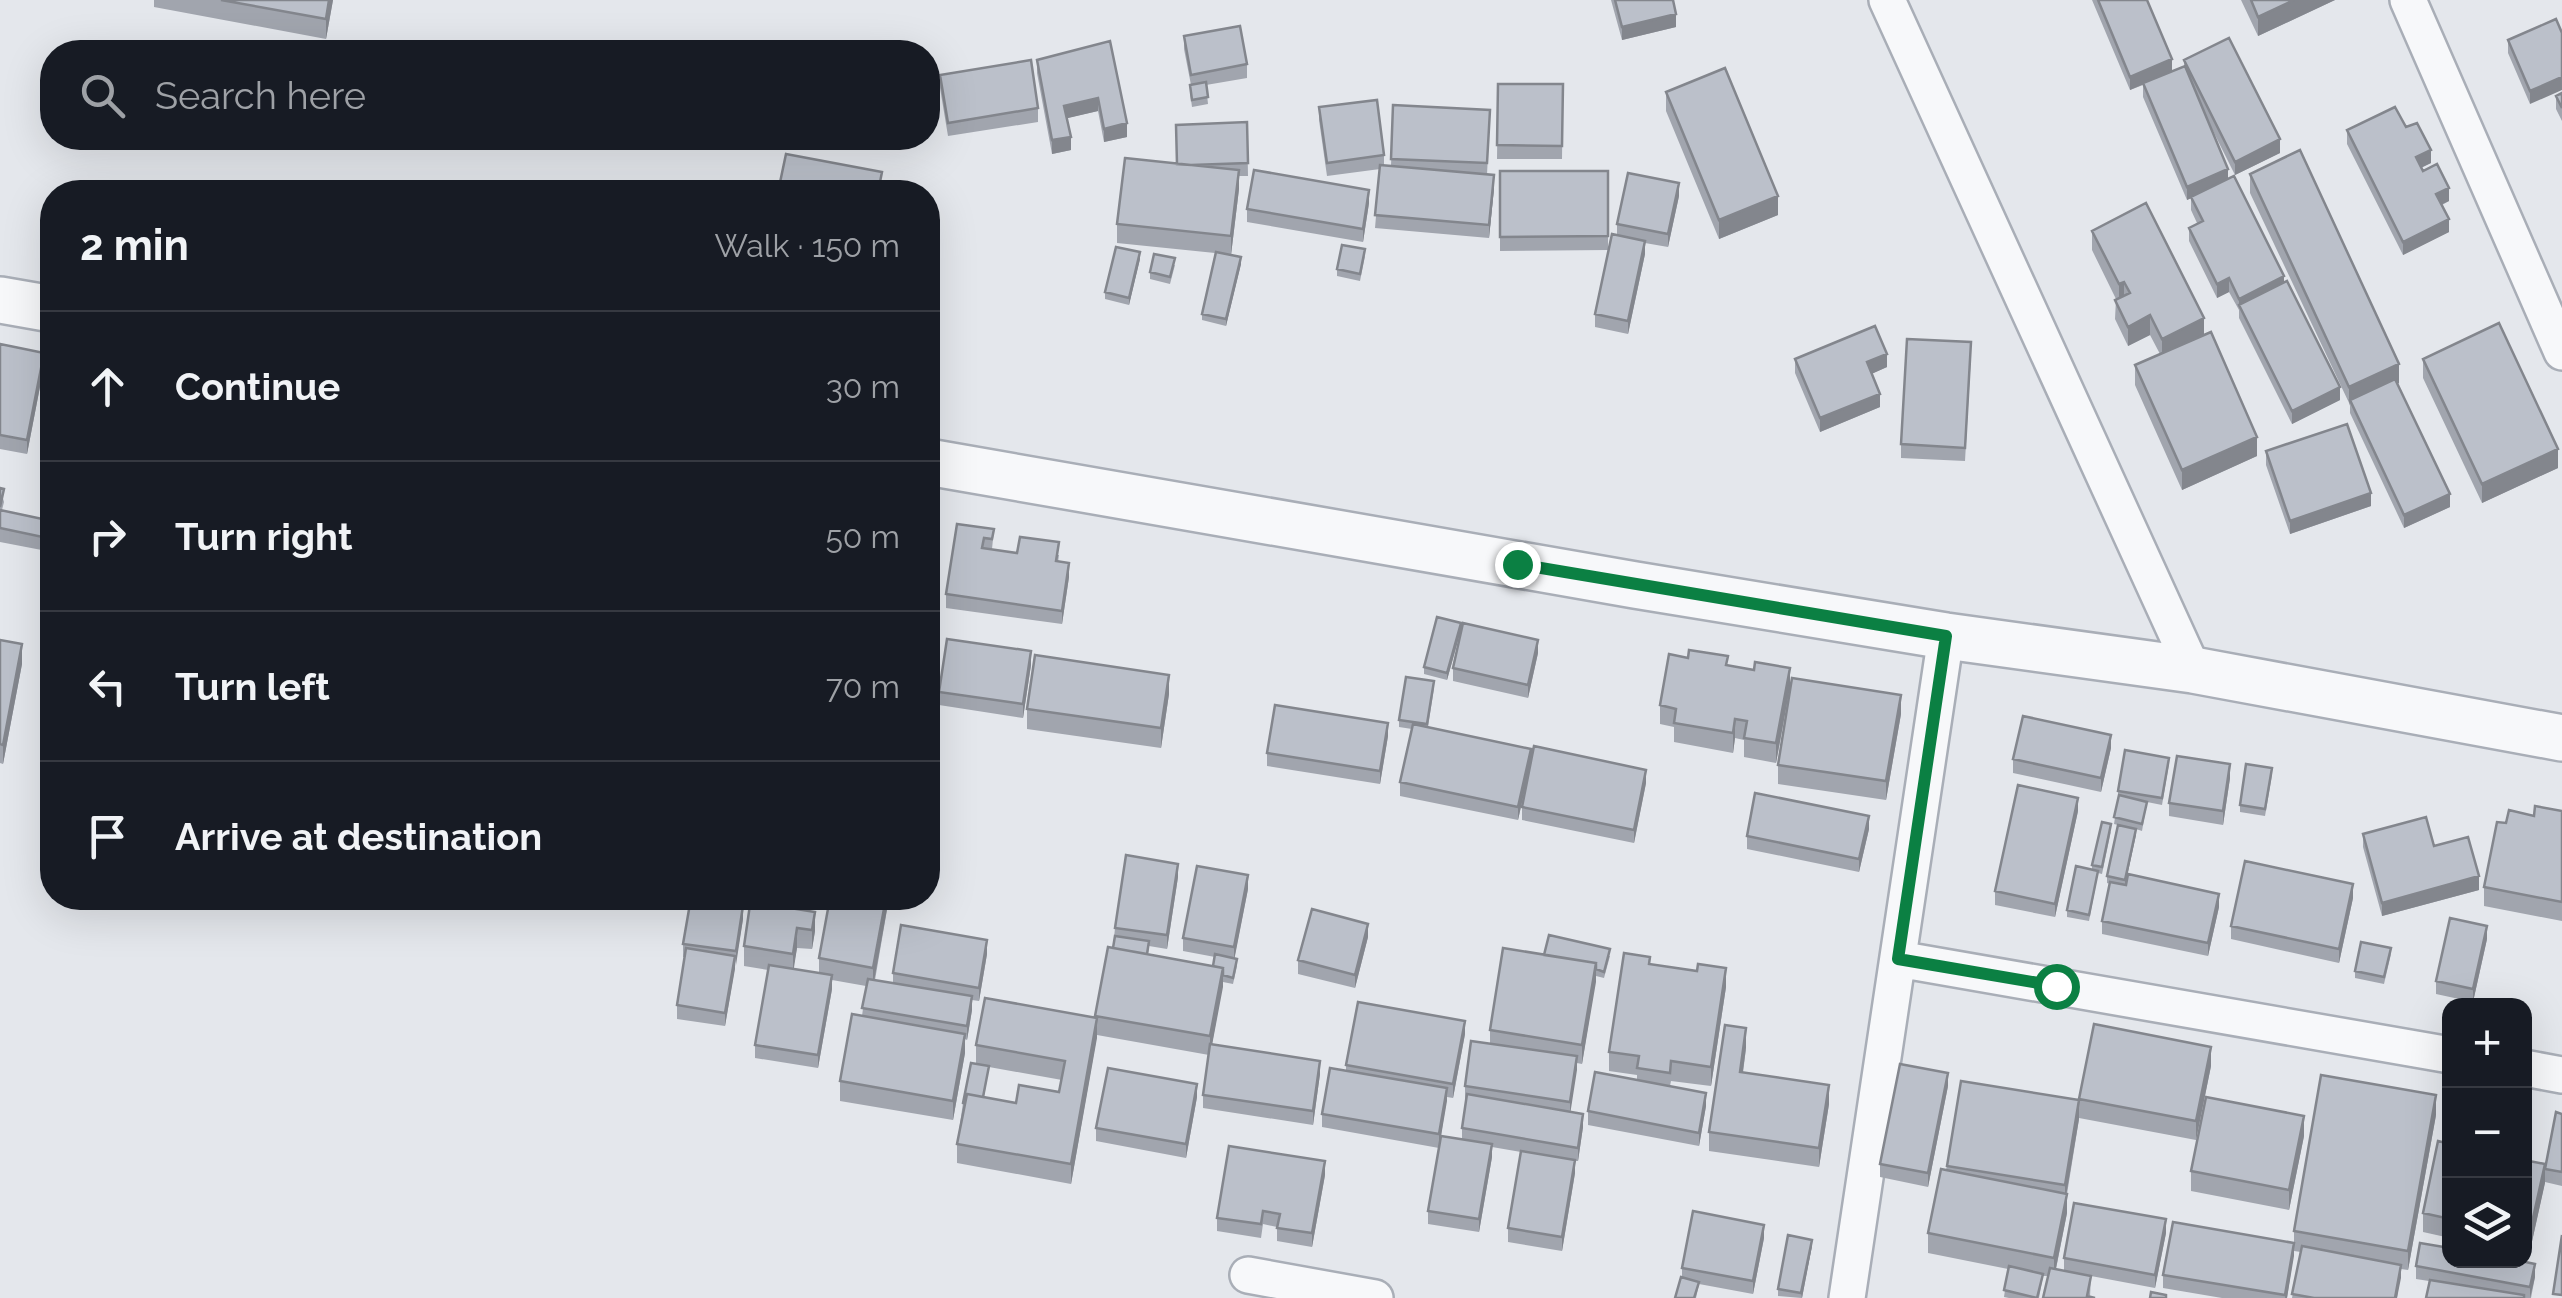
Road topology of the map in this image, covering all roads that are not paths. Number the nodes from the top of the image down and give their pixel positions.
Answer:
1 (1888, 0) edge
2 (2408, 0) edge
3 (0, 300) edge
4 (40, 308) edge
5 (2562, 352) edge
6 (940, 464) edge
7 (1946, 636) junction
8 (2193, 670) junction
9 (2562, 738) edge
10 (1898, 959) junction
11 (2442, 1054) edge
12 (2532, 1069) edge
13 (2562, 1075) edge
14 (1248, 1276) dead end
15 (1375, 1298) edge
16 (1847, 1298) edge

1 - 8 street
2 - 5 street
3 - 4 street
6 - 7 street
7 - 8 street
7 - 10 street
8 - 9 street
10 - 11 street
10 - 16 street
12 - 13 street
14 - 15 street

